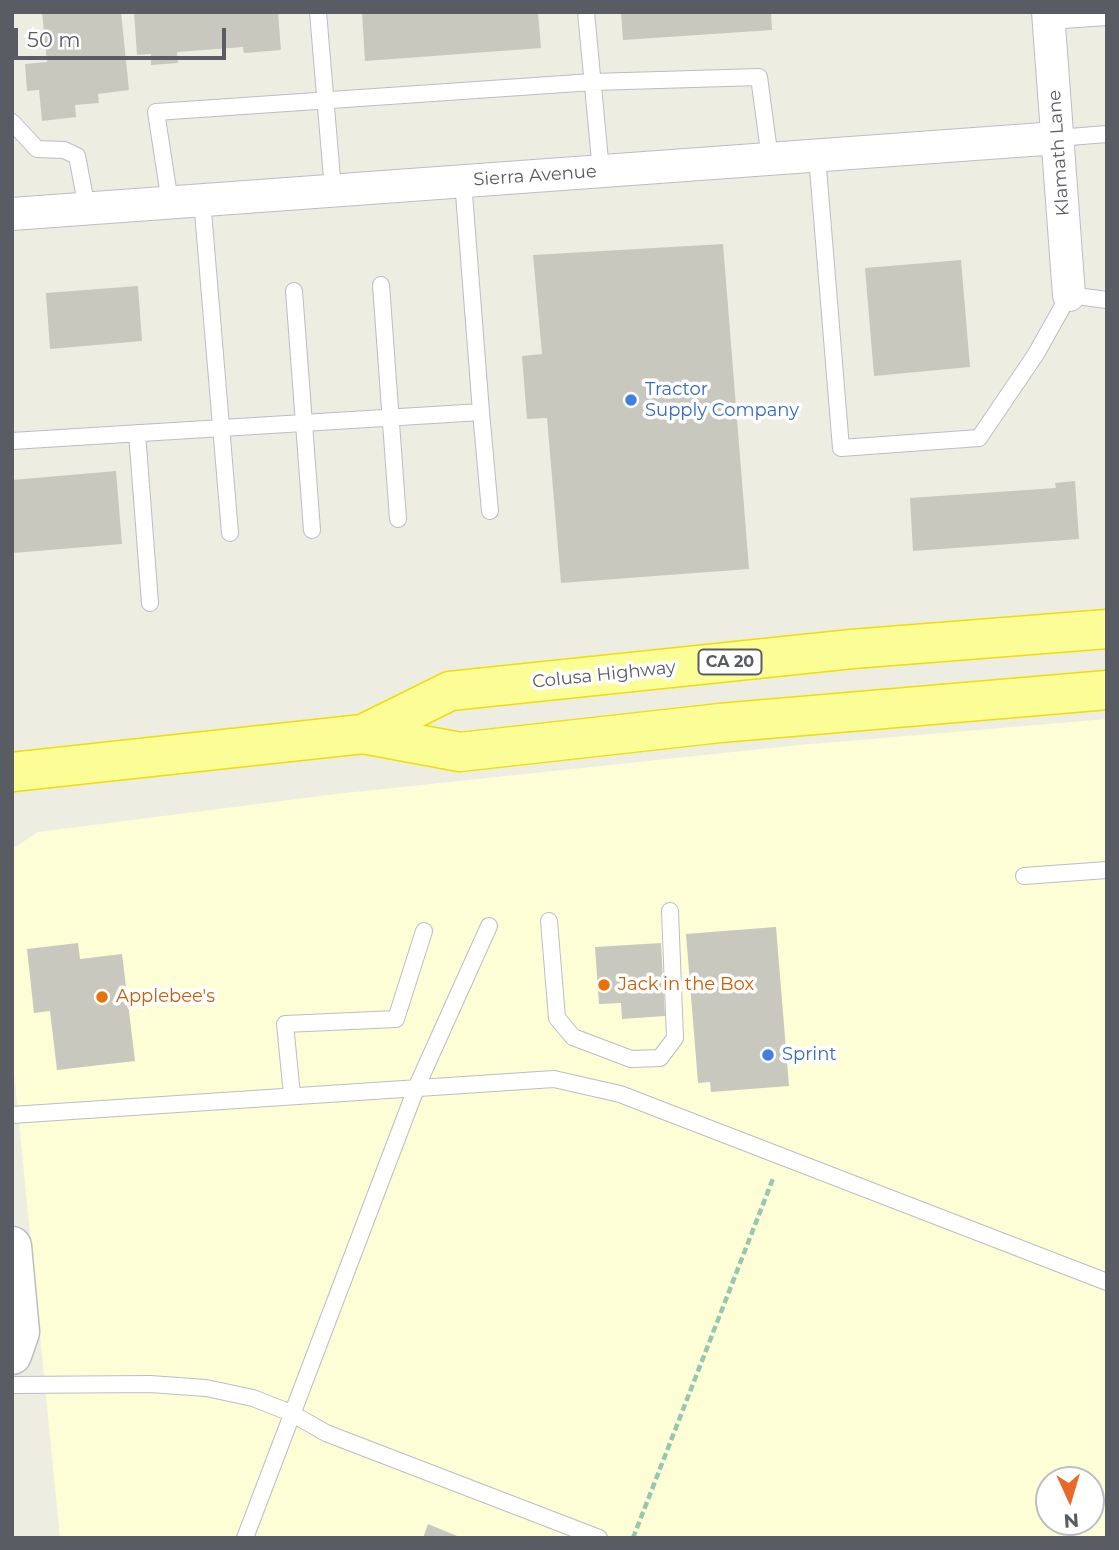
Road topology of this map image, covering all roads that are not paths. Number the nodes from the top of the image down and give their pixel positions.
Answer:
1 (318, 12) edge
2 (586, 12) edge
3 (1049, 17) edge
4 (1107, 17) edge
5 (593, 82) junction
6 (325, 102) junction
7 (12, 122) edge
8 (1107, 134) edge
9 (1058, 138) junction
10 (817, 156) junction
11 (769, 159) junction
12 (601, 171) junction
13 (463, 181) junction
14 (333, 191) junction
15 (202, 200) junction
16 (170, 202) junction
17 (87, 208) junction
18 (12, 214) edge
19 (381, 285) dead end
20 (294, 290) dead end
21 (1069, 295) junction
22 (1107, 300) edge
23 (481, 412) junction
24 (391, 418) junction
25 (302, 423) junction
26 (220, 428) junction
27 (138, 433) junction
28 (12, 441) edge
29 (490, 511) dead end
30 (398, 519) dead end
31 (312, 530) dead end
32 (230, 533) dead end
33 (150, 603) dead end
34 (1107, 629) edge
35 (1107, 690) edge
36 (363, 734) junction
37 (12, 772) edge
38 (1107, 870) edge
39 (1024, 876) dead end
40 (670, 911) dead end
41 (549, 921) dead end
42 (489, 926) dead end
43 (424, 931) dead end
44 (417, 1086) junction
45 (292, 1095) junction
46 (12, 1115) edge
47 (12, 1245) edge
48 (1107, 1282) edge
49 (12, 1355) edge
50 (12, 1385) edge
51 (291, 1413) junction
52 (245, 1538) edge
53 (599, 1538) edge

1 - 6 lane
2 - 5 lane
3 - 4 lane
3 - 9 street, Klamath Lane
5 - 6 lane
5 - 11 lane
5 - 12 lane
6 - 14 lane
6 - 16 lane
7 - 17 lane
8 - 9 lane
9 - 10 street, Sierra Avenue
9 - 21 street, Klamath Lane
10 - 11 street, Sierra Avenue
10 - 21 lane
11 - 12 street, Sierra Avenue
12 - 13 street, Sierra Avenue
13 - 14 street, Sierra Avenue
13 - 23 lane
14 - 15 street, Sierra Avenue
15 - 16 street, Sierra Avenue
15 - 26 lane
16 - 17 street, Sierra Avenue
17 - 18 street, Sierra Avenue
19 - 24 lane
20 - 25 lane
21 - 22 lane
23 - 24 lane
23 - 29 lane
24 - 25 lane
24 - 30 lane
25 - 26 lane
25 - 31 lane
26 - 27 lane
26 - 32 lane
27 - 28 lane
27 - 33 lane
34 - 36 highway, Colusa Highway / CA 20
35 - 36 highway, Colusa Highway / CA 20
36 - 37 highway, Colusa Highway / CA 20
38 - 39 lane
40 - 41 lane
42 - 44 lane
43 - 45 lane
44 - 45 lane
44 - 48 lane
44 - 51 lane
45 - 46 lane
47 - 49 street
50 - 51 lane
51 - 52 lane
51 - 53 lane

